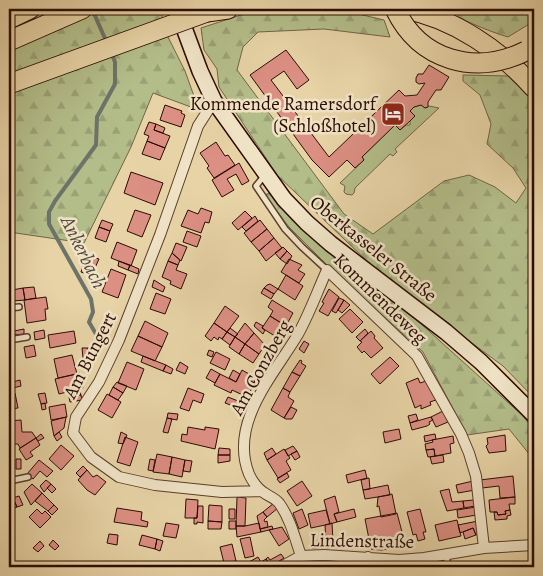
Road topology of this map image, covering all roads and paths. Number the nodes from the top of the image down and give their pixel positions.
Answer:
1 (30, 9) edge
2 (82, 9) edge
3 (177, 9) edge
4 (228, 9) edge
5 (395, 9) edge
6 (404, 9) edge
7 (9, 19) edge
8 (9, 41) edge
9 (530, 48) edge
10 (9, 84) edge
11 (534, 88) edge
12 (214, 101) junction
13 (266, 174) junction
14 (327, 270) junction
15 (19, 307) dead end
16 (9, 308) edge
17 (27, 337) dead end
18 (9, 340) edge
19 (534, 415) edge
20 (28, 477) dead end
21 (9, 481) edge
22 (261, 491) junction
23 (534, 545) edge
24 (484, 548) junction
25 (534, 552) edge
26 (446, 554) junction
27 (301, 556) junction
28 (367, 562) edge
29 (281, 567) edge
30 (448, 567) edge
31 (534, 567) edge

1 - 7 highway
2 - 8 highway
3 - 12 street, Oberkasseler Straße
4 - 10 highway, bridge
5 - 9 highway, bridge
6 - 11 highway
12 - 13 street, Oberkasseler Straße
12 - 22 street, Am Bungert
13 - 14 lane, Kommendeweg
13 - 19 street, Oberkasseler Straße
14 - 22 street, Am Conzberg
14 - 24 street, Kommendeweg
15 - 16 lane
17 - 18 lane
20 - 21 lane
22 - 27 street, Am Conzberg
23 - 24 street, Lindenstraße
24 - 26 street, Lindenstraße
25 - 31 lane
26 - 28 street, Lindenstraße
26 - 30 lane
27 - 28 street, Lindenstraße
27 - 29 street, Lindenstraße

